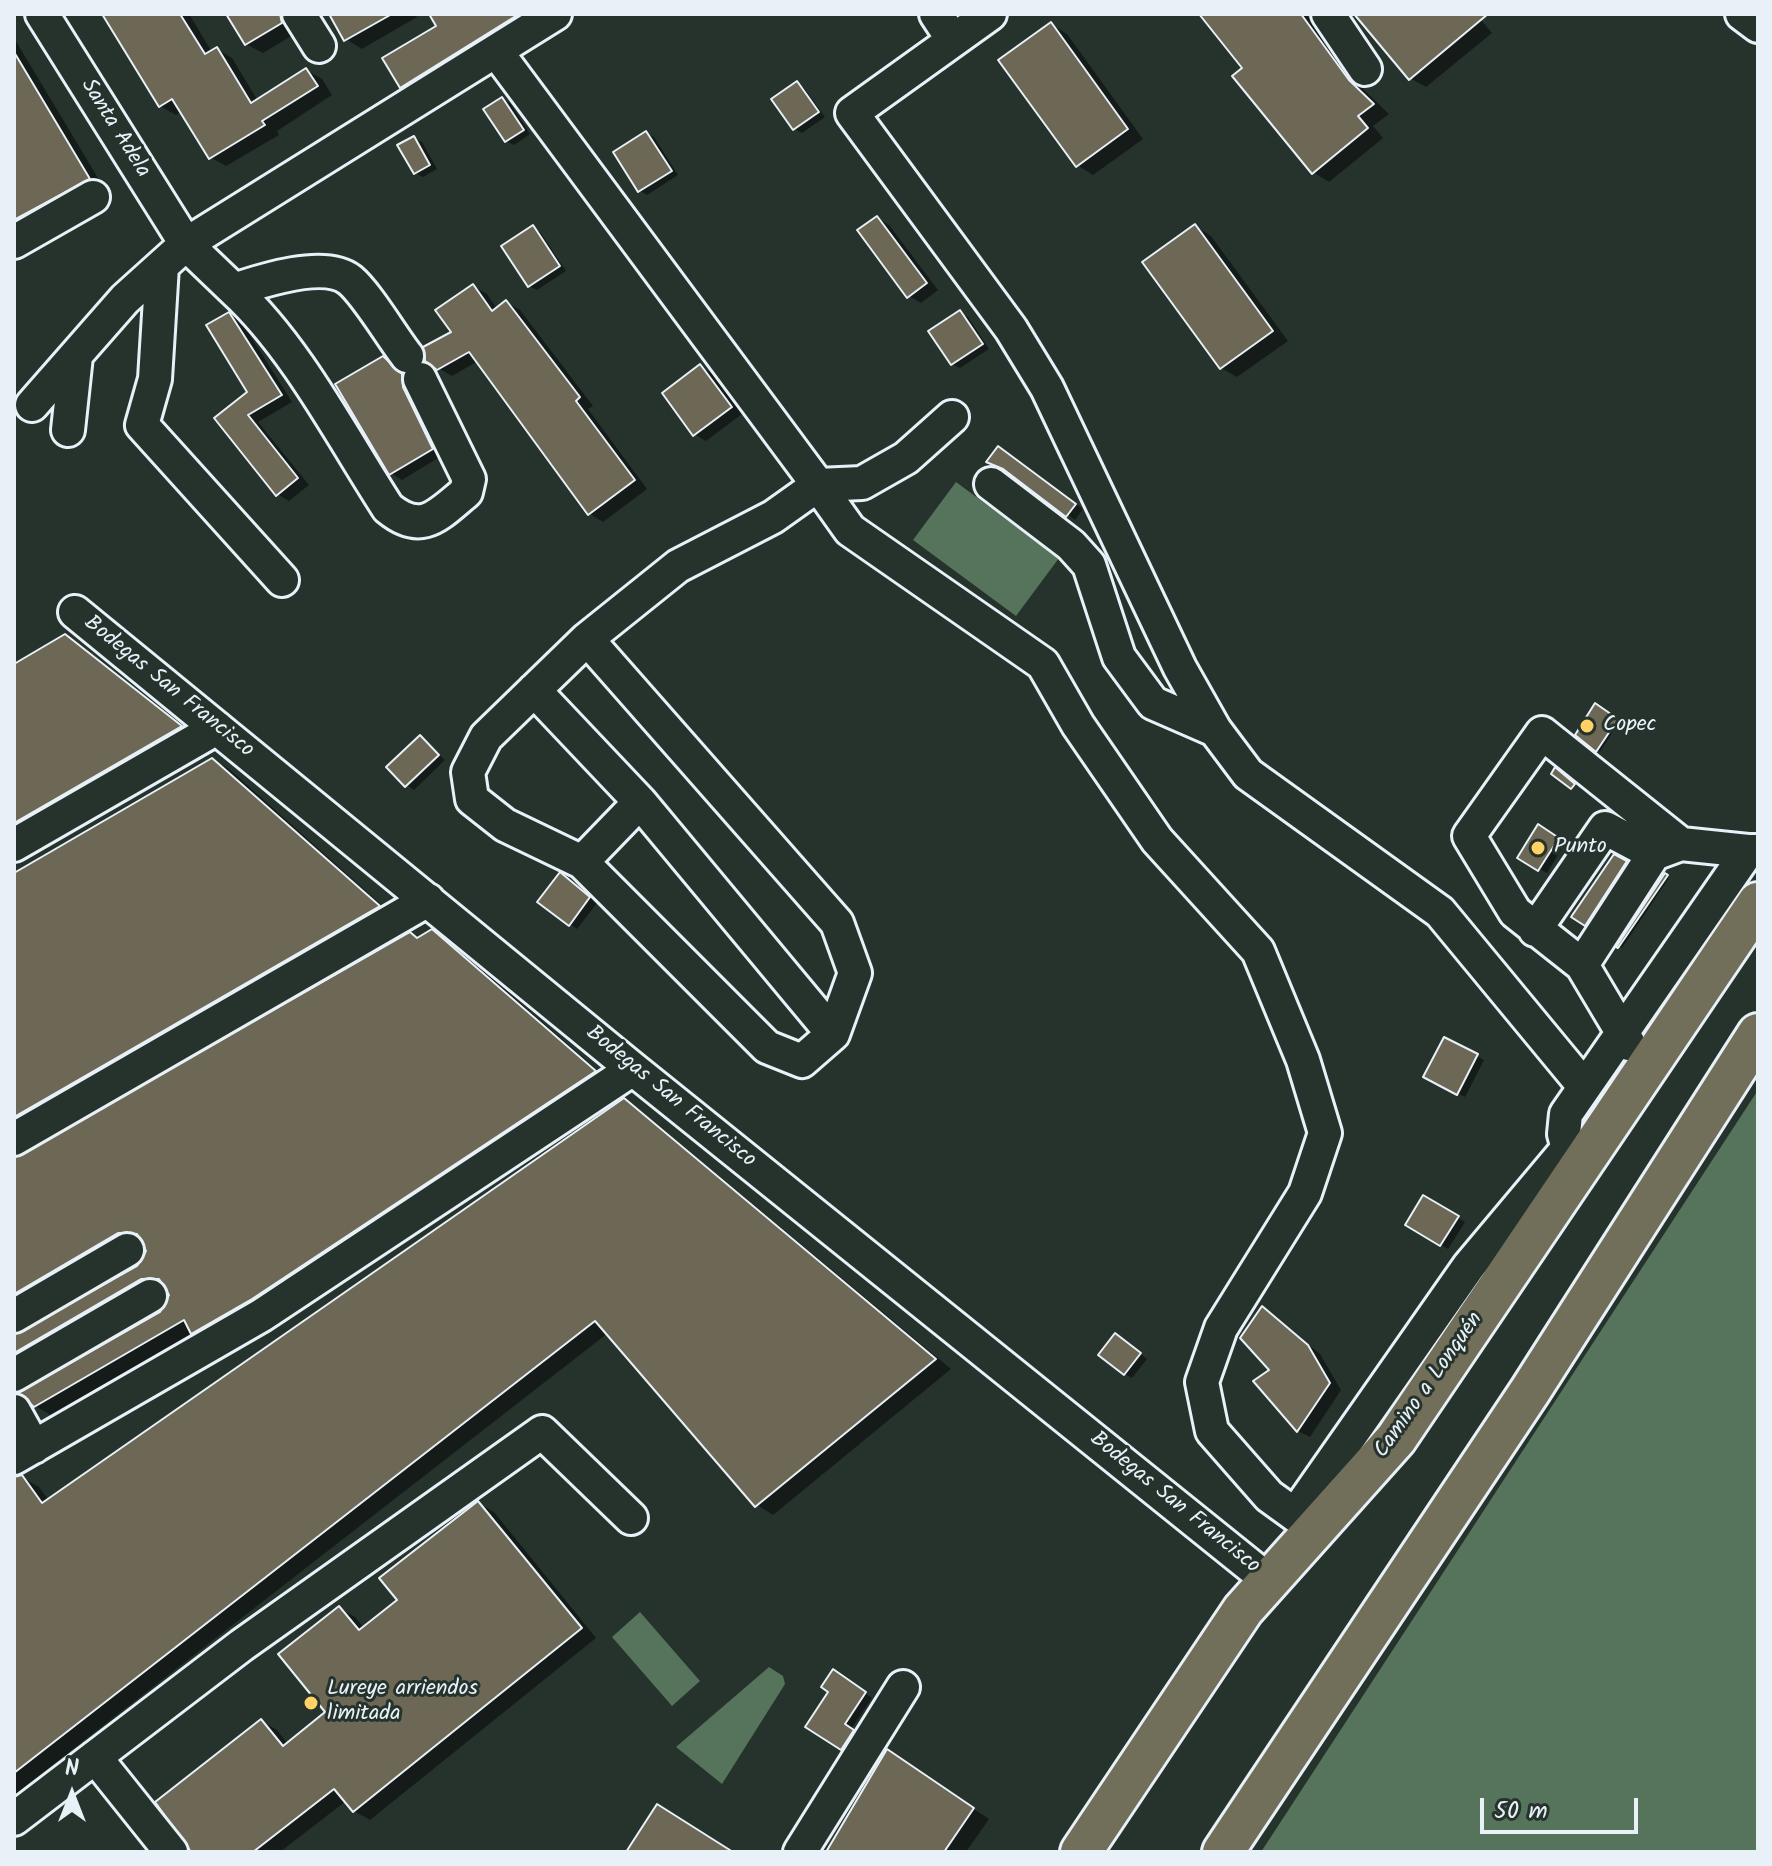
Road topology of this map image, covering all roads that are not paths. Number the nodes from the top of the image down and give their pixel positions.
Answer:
1 (42, 14) edge
2 (299, 14) edge
3 (555, 14) edge
4 (990, 14) edge
5 (1328, 14) edge
6 (1742, 14) edge
7 (1758, 26) edge
8 (945, 27) edge
9 (319, 46) dead end
10 (496, 51) junction
11 (1365, 69) dead end
12 (93, 197) dead end
13 (14, 242) edge
14 (186, 244) junction
15 (162, 266) junction
16 (234, 290) junction
17 (76, 356) junction
18 (32, 405) dead end
19 (952, 417) dead end
20 (68, 430) dead end
21 (991, 484) dead end
22 (818, 485) junction
23 (282, 580) dead end
24 (75, 612) dead end
25 (587, 639) junction
26 (534, 690) junction
27 (217, 728) junction
28 (1215, 730) junction
29 (640, 802) junction
30 (14, 845) edge
31 (1668, 849) junction
32 (1753, 851) edge
33 (582, 862) junction
34 (428, 900) junction
35 (1758, 903) edge
36 (1535, 930) junction
37 (1582, 965) junction
38 (1621, 1030) junction
39 (833, 1034) junction
40 (1758, 1034) edge
41 (633, 1069) junction
42 (1646, 1070) junction
43 (1583, 1085) junction
44 (14, 1139) edge
45 (1571, 1161) junction
46 (127, 1250) dead end
47 (150, 1296) dead end
48 (14, 1316) edge
49 (14, 1375) edge
50 (14, 1411) edge
51 (24, 1453) edge
52 (631, 1518) dead end
53 (1305, 1522) junction
54 (1268, 1580) junction
55 (903, 1687) dead end
56 (95, 1757) junction
57 (14, 1819) edge
58 (171, 1852) edge
59 (800, 1852) edge
60 (1081, 1852) edge
61 (1223, 1852) edge

1 - 14 street, Santa Adela
2 - 9 street
3 - 10 street
4 - 8 street
5 - 11 street
6 - 7 street
8 - 28 street
10 - 14 street
10 - 22 street
12 - 13 street
14 - 15 street
14 - 16 street, Santa Adela
15 - 17 street
15 - 23 street
16 - 16 street, Santa Adela
17 - 18 street
17 - 20 street
19 - 22 street
21 - 28 street
22 - 25 street
22 - 53 street
24 - 27 street, Bodegas San Francisco
25 - 26 street
25 - 39 street
26 - 29 street
26 - 33 street
27 - 30 street
27 - 34 street, Bodegas San Francisco
28 - 43 street
29 - 33 street
29 - 39 street
31 - 32 street
31 - 36 street
31 - 36 street
31 - 37 street
32 - 38 street
33 - 39 street
34 - 41 street, Bodegas San Francisco
34 - 44 street
35 - 42 main road, Camino a Lonquén
36 - 37 street
37 - 38 street
38 - 42 street
38 - 43 street
40 - 61 main road
41 - 51 street
41 - 54 street, Bodegas San Francisco
42 - 45 main road, Camino a Lonquén
43 - 45 street
45 - 53 main road, Camino a Lonquén
46 - 48 street
47 - 49 street
50 - 51 street
52 - 56 street
53 - 54 main road, Camino a Lonquén
54 - 60 main road, Camino a Lonquén
55 - 59 street
56 - 57 street
56 - 58 street

